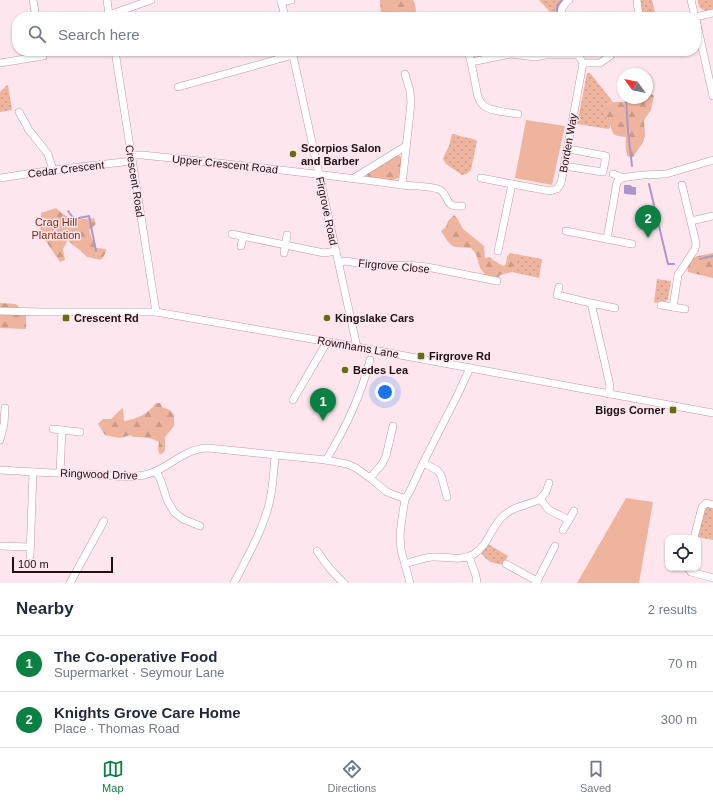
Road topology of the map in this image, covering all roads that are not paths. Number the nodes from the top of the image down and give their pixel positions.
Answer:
1 (33, 0) edge
2 (107, 0) edge
3 (151, 0) edge
4 (292, 0) edge
5 (570, 0) edge
6 (638, 0) edge
7 (692, 0) edge
8 (281, 1) edge
9 (35, 12) edge
10 (108, 12) edge
11 (120, 12) edge
12 (284, 12) edge
13 (561, 12) edge
14 (639, 12) edge
15 (695, 12) edge
16 (713, 13) edge
17 (701, 17) edge
18 (701, 41) edge
19 (35, 56) edge
20 (116, 56) edge
21 (282, 56) edge
22 (293, 56) edge
23 (469, 56) edge
24 (501, 56) edge
25 (527, 56) edge
26 (540, 56) edge
27 (580, 56) edge
28 (610, 56) dead end
29 (471, 62) junction
30 (0, 63) edge
31 (583, 63) junction
32 (405, 74) dead end
33 (178, 87) dead end
34 (713, 96) edge
35 (19, 112) dead end
36 (518, 114) dead end
37 (406, 146) junction
38 (574, 150) dead end
39 (132, 158) junction
40 (713, 160) edge
41 (564, 166) junction
42 (52, 170) junction
43 (319, 174) junction
44 (613, 174) dead end
45 (0, 178) edge
46 (354, 178) junction
47 (481, 178) dead end
48 (622, 178) junction
49 (512, 184) junction
50 (402, 185) junction
51 (682, 185) dead end
52 (462, 206) dead end
53 (713, 216) edge
54 (691, 221) junction
55 (566, 231) dead end
56 (232, 234) dead end
57 (287, 235) dead end
58 (243, 237) junction
59 (607, 239) junction
60 (632, 244) dead end
61 (285, 245) junction
62 (242, 246) dead end
63 (336, 251) junction
64 (498, 251) dead end
65 (284, 253) dead end
66 (339, 263) junction
67 (497, 282) dead end
68 (559, 288) dead end
69 (591, 303) junction
70 (661, 306) dead end
71 (673, 307) junction
72 (615, 308) dead end
73 (685, 309) dead end
74 (0, 311) edge
75 (156, 312) junction
76 (328, 342) junction
77 (357, 347) junction
78 (370, 360) dead end
79 (470, 368) junction
80 (608, 394) junction
81 (294, 400) dead end
82 (5, 408) dead end
83 (713, 413) edge
84 (393, 426) dead end
85 (53, 429) dead end
86 (62, 430) junction
87 (80, 432) dead end
88 (0, 440) edge
89 (275, 455) junction
90 (326, 460) junction
91 (423, 463) junction
92 (0, 470) edge
93 (156, 471) junction
94 (33, 472) junction
95 (60, 473) junction
96 (370, 478) junction
97 (549, 482) dead end
98 (447, 497) dead end
99 (405, 499) junction
100 (540, 500) junction
101 (713, 505) edge
102 (574, 511) dead end
103 (569, 520) junction
104 (104, 521) dead end
105 (200, 526) dead end
106 (563, 530) dead end
107 (695, 535) edge
108 (0, 546) edge
109 (555, 546) dead end
110 (30, 548) junction
111 (317, 551) dead end
112 (30, 556) dead end
113 (469, 556) junction
114 (405, 564) junction
115 (506, 564) dead end
116 (690, 571) edge
117 (713, 578) edge
118 (536, 582) edge
119 (70, 583) edge
120 (234, 583) edge
121 (344, 583) edge
122 (410, 583) edge
123 (478, 583) edge

1 - 9 street
2 - 10 street
3 - 11 street
4 - 8 street
5 - 13 street
6 - 14 street
7 - 15 street
8 - 12 street
16 - 17 street
18 - 34 street
19 - 30 street
20 - 39 street, Crescent Road
21 - 33 street
22 - 43 street, Firgrove Road
23 - 29 street
24 - 29 street
25 - 26 street
27 - 31 street
28 - 31 street
29 - 36 street
31 - 41 street, Borden Way
32 - 37 street
35 - 42 street
37 - 46 street
37 - 50 street
38 - 41 street
39 - 42 street, Cedar Crescent
39 - 43 street, Upper Crescent Road
39 - 75 street, Crescent Road
40 - 48 street
41 - 49 street, Borden Way
42 - 45 street, Cedar Crescent
43 - 46 street, Upper Crescent Road
43 - 63 street, Firgrove Road
44 - 48 street
46 - 50 street, Upper Crescent Road
47 - 49 street, Borden Way
48 - 59 street
49 - 64 street
50 - 52 street, Upper Crescent Road
51 - 54 street
53 - 54 street
54 - 71 street
55 - 59 street
56 - 58 street
57 - 61 street
58 - 61 street
58 - 62 street
59 - 60 street
61 - 63 street
61 - 65 street
63 - 66 street, Firgrove Road
66 - 67 street, Firgrove Close
66 - 77 street, Firgrove Road
68 - 69 street
69 - 72 street
69 - 80 street
70 - 71 street
71 - 73 street
74 - 75 street, Rownhams Lane
75 - 76 street, Rownhams Lane
76 - 77 street, Rownhams Lane
76 - 81 street
77 - 79 street, Rownhams Lane
78 - 90 street
79 - 80 street, Rownhams Lane
79 - 91 street
80 - 83 street, Rownhams Lane
82 - 88 street
84 - 96 street
85 - 86 street
86 - 87 street
86 - 95 street
89 - 90 street, Ringwood Drive
89 - 93 street, Ringwood Drive
89 - 120 street
90 - 96 street, Ringwood Drive
91 - 98 street
91 - 99 street
92 - 94 street, Ringwood Drive
93 - 95 street, Ringwood Drive
93 - 105 street
94 - 95 street, Ringwood Drive
94 - 110 street
96 - 99 street, Ringwood Drive
97 - 100 street
99 - 114 street
100 - 103 street
100 - 113 street
101 - 107 street
102 - 103 street
103 - 106 street
104 - 119 street
108 - 110 street
109 - 118 street
110 - 112 street
111 - 121 street
113 - 114 street
113 - 123 street
114 - 122 street
115 - 118 street
116 - 117 street

